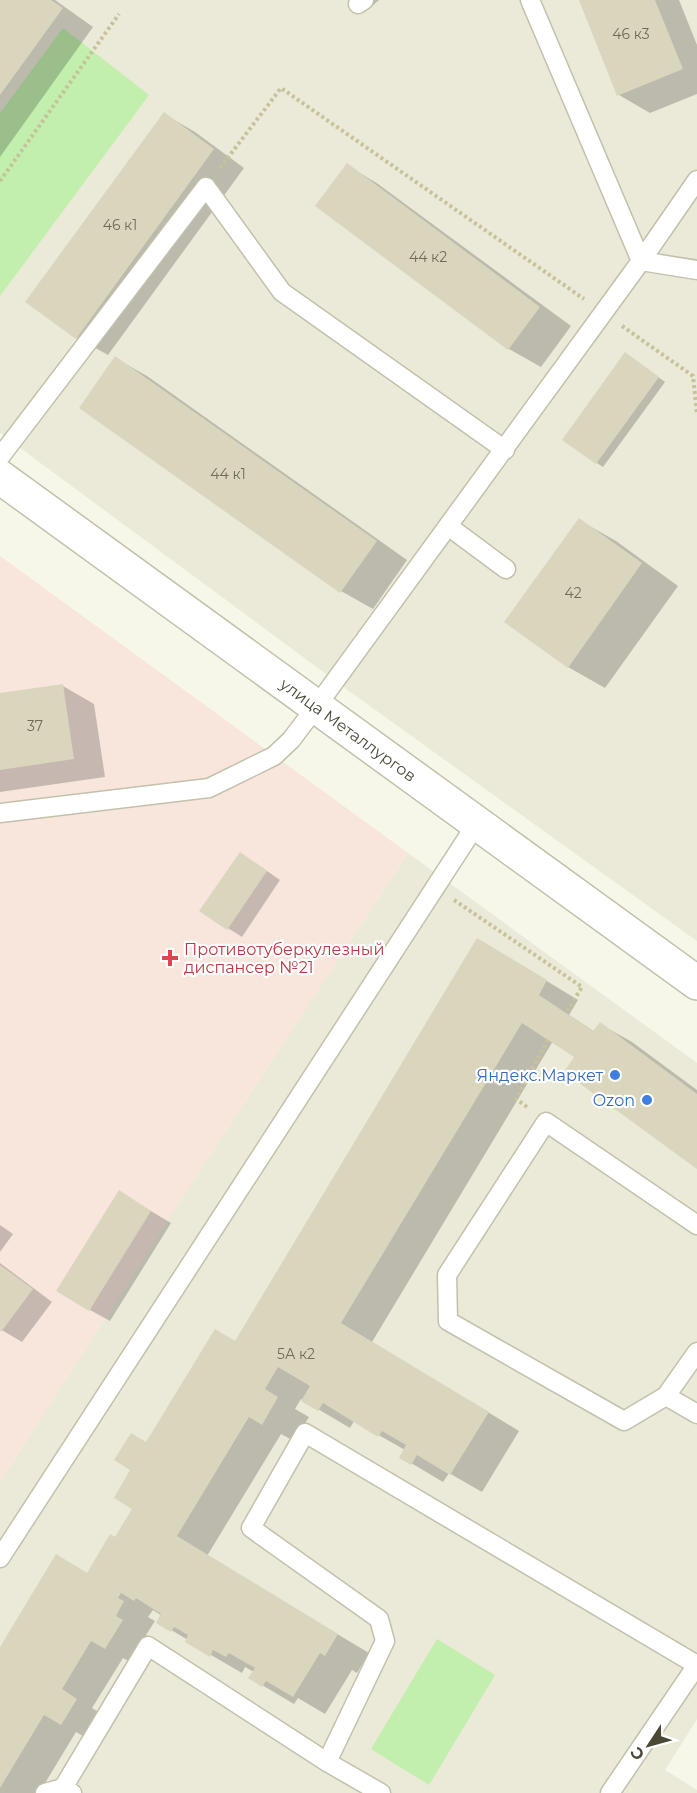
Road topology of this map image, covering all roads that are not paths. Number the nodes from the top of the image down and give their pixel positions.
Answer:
1 (530, 0) edge
2 (697, 180) edge
3 (641, 261) junction
4 (697, 270) edge
5 (505, 450) junction
6 (0, 457) edge
7 (0, 477) edge
8 (448, 526) junction
9 (506, 569) dead end
10 (316, 707) junction
11 (0, 813) edge
12 (477, 823) junction
13 (697, 983) edge
14 (697, 1225) edge
15 (697, 1352) edge
16 (666, 1396) junction
17 (697, 1414) edge
18 (0, 1558) edge
19 (327, 1762) junction
20 (67, 1790) edge
21 (45, 1793) edge
22 (381, 1793) edge
23 (610, 1793) edge

1 - 3 lane
2 - 3 lane
3 - 4 lane
3 - 5 lane
5 - 6 lane
5 - 8 lane
7 - 10 street, улица Металлургов
8 - 9 lane
8 - 10 lane
10 - 11 lane
10 - 12 street, улица Металлургов
12 - 13 street, улица Металлургов
12 - 18 lane
14 - 16 lane
15 - 16 lane
16 - 17 lane
19 - 20 lane
19 - 22 lane
19 - 23 lane
20 - 21 lane

